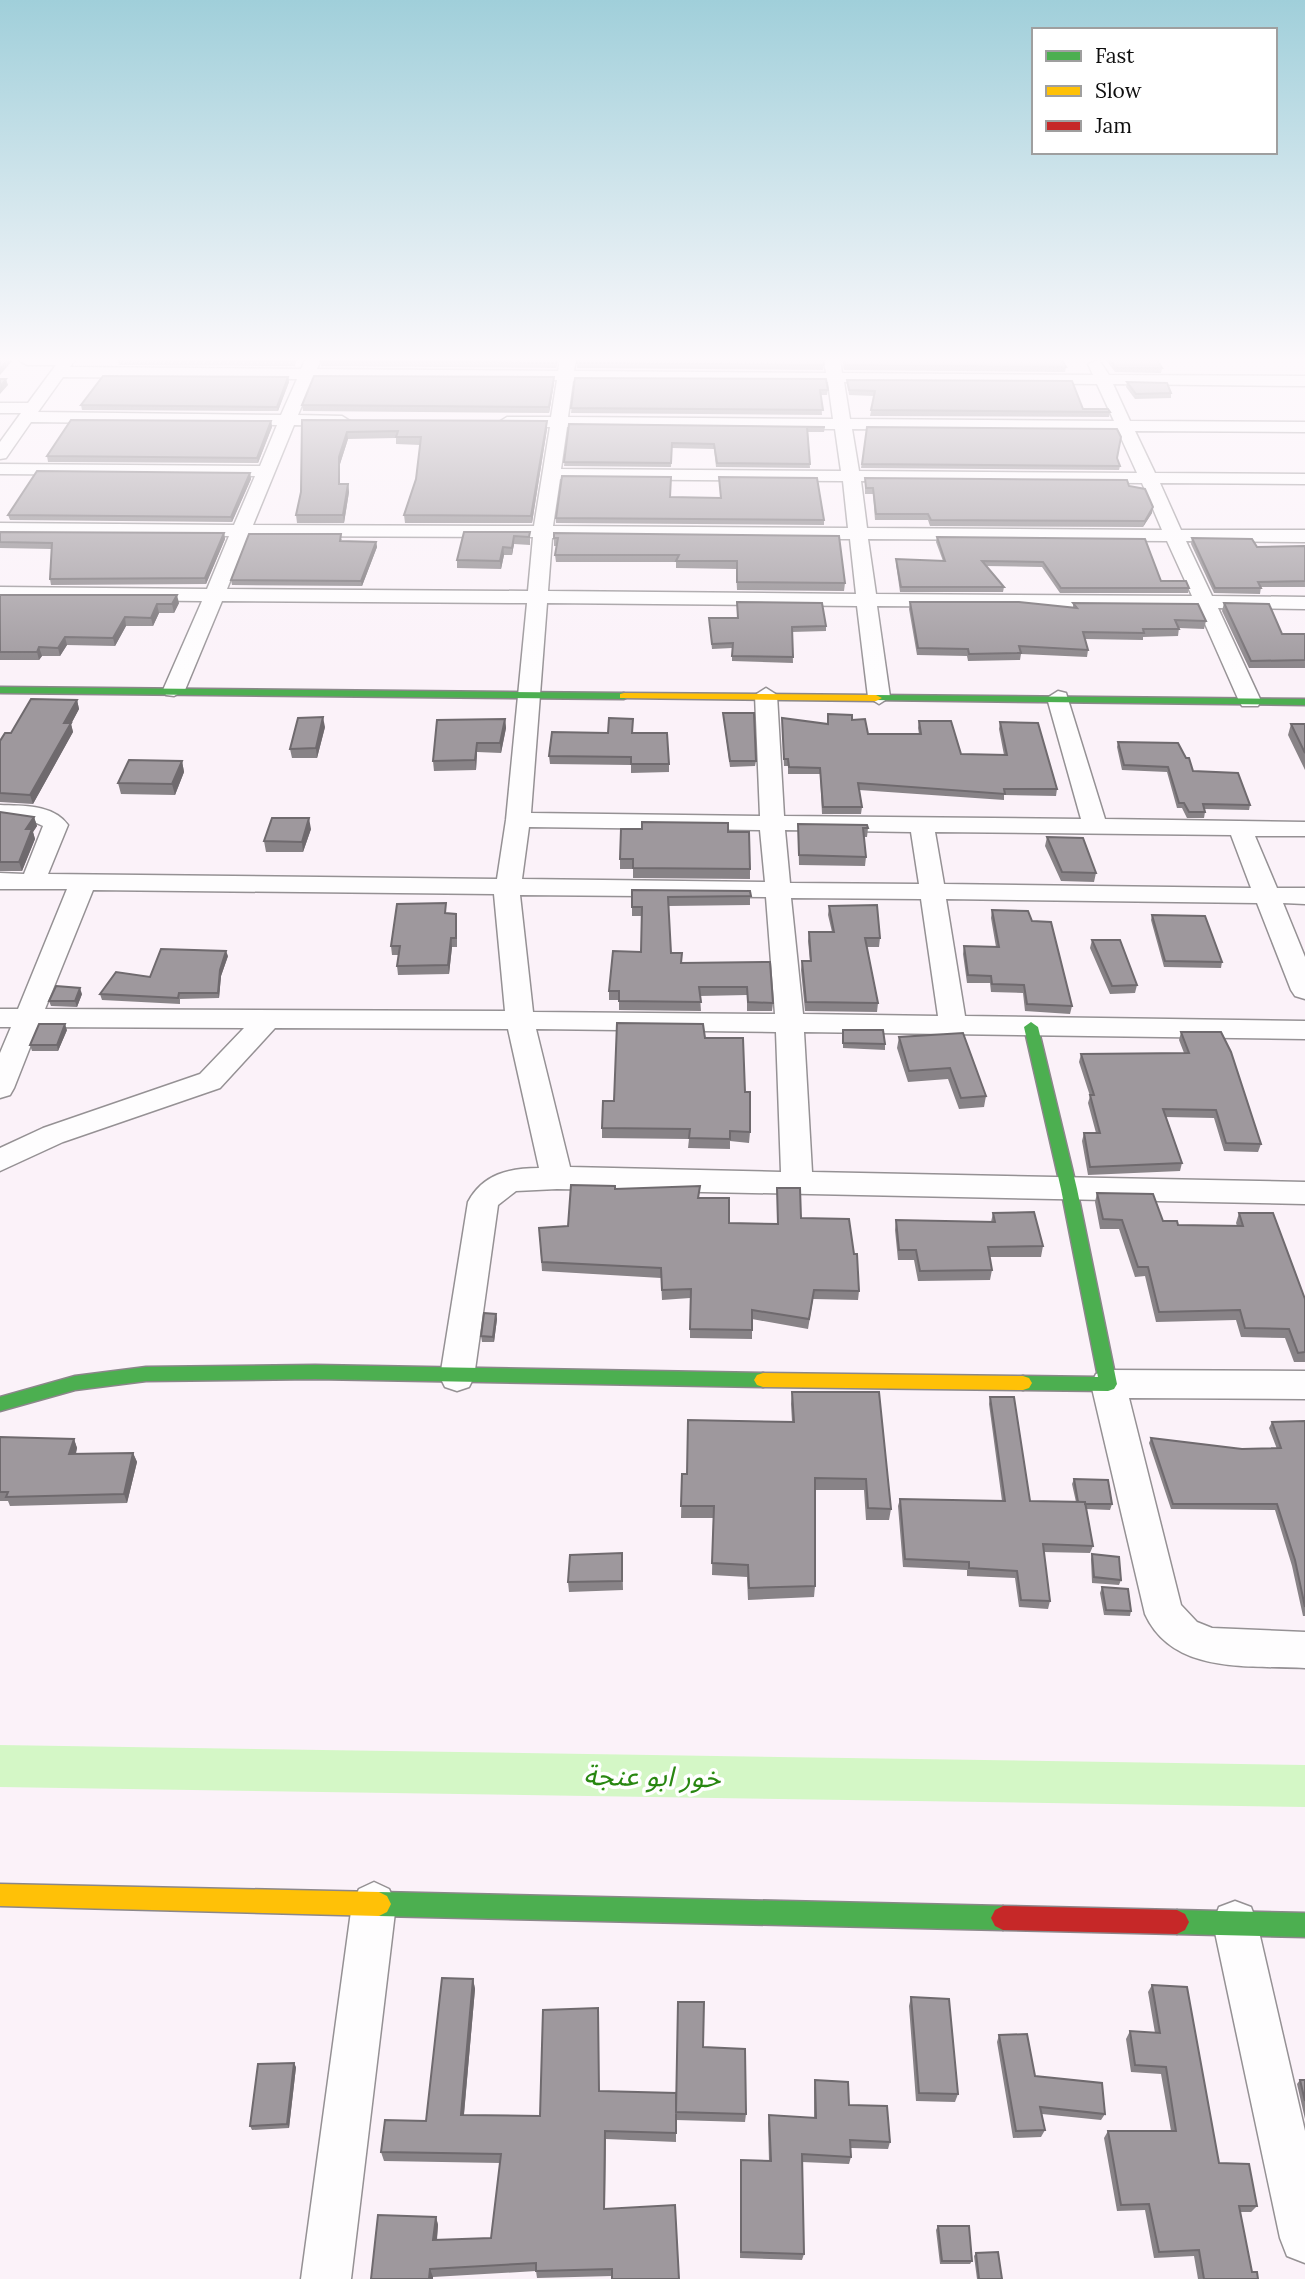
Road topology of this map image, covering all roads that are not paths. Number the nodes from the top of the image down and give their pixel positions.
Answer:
1 (267, 466) edge
2 (552, 466) edge
3 (850, 466) edge
4 (1142, 466) edge
5 (0, 469) edge
6 (265, 471) junction
7 (551, 474) junction
8 (852, 476) junction
9 (1147, 478) junction
10 (1305, 479) edge
11 (0, 529) edge
12 (239, 530) junction
13 (543, 532) junction
14 (858, 535) junction
15 (1174, 536) junction
16 (1305, 536) edge
17 (0, 593) edge
18 (214, 593) junction
19 (538, 596) junction
20 (866, 599) junction
21 (1204, 603) junction
22 (1305, 603) edge
23 (0, 690) edge
24 (174, 690) junction
25 (527, 694) junction
26 (766, 695) junction
27 (879, 697) junction
28 (1058, 698) junction
29 (1250, 701) junction
30 (1305, 702) edge
31 (0, 813) edge
32 (518, 820) junction
33 (772, 824) junction
34 (922, 825) junction
35 (1095, 826) junction
36 (1240, 828) junction
37 (1305, 828) edge
38 (0, 881) edge
39 (33, 881) junction
40 (83, 881) junction
41 (507, 886) junction
42 (778, 889) junction
43 (934, 891) junction
44 (1267, 895) junction
45 (1305, 896) edge
46 (1305, 990) edge
47 (13, 1018) edge
48 (266, 1021) junction
49 (520, 1021) junction
50 (790, 1023) junction
51 (953, 1025) junction
52 (1031, 1027) junction
53 (1305, 1030) edge
54 (0, 1088) edge
55 (0, 1160) edge
56 (557, 1178) junction
57 (797, 1185) junction
58 (1069, 1189) junction
59 (1305, 1193) edge
60 (457, 1377) junction
61 (1108, 1384) junction
62 (1305, 1385) edge
63 (0, 1404) edge
64 (1305, 1650) edge
65 (0, 1895) edge
66 (374, 1904) junction
67 (1235, 1923) junction
68 (1305, 1925) edge
69 (1305, 2238) edge
70 (326, 2279) edge

1 - 6 street
2 - 7 street
3 - 8 street
4 - 9 street
5 - 6 street
6 - 12 street
7 - 8 street
7 - 13 street
8 - 9 street
8 - 14 street
9 - 10 street
9 - 15 street
11 - 12 street
12 - 13 street
12 - 18 street
13 - 14 street
13 - 19 street
14 - 15 street
14 - 20 street
15 - 16 street
15 - 21 street
17 - 18 street
18 - 19 street
18 - 24 street
19 - 20 street
19 - 25 street
20 - 21 street
20 - 27 street
21 - 22 street
21 - 29 street
23 - 24 street
24 - 25 street
25 - 26 street
25 - 32 street
26 - 27 street
26 - 33 street
27 - 28 street
28 - 29 street
28 - 35 street
29 - 30 street
31 - 39 street
32 - 33 street
32 - 41 street
33 - 34 street
33 - 42 street
34 - 35 street
34 - 43 street
35 - 36 street
36 - 37 street
36 - 44 street
38 - 39 street
39 - 40 street
40 - 41 street
40 - 47 street
41 - 42 street
41 - 49 street
42 - 43 street
42 - 50 street
43 - 44 street
43 - 51 street
44 - 45 street
44 - 46 street
47 - 48 street
47 - 54 street
48 - 49 street
48 - 55 street
49 - 50 street
49 - 56 street
50 - 51 street
50 - 57 street
51 - 52 street
52 - 53 street
52 - 58 street
56 - 57 street
56 - 60 street
57 - 58 street
58 - 59 street
58 - 61 street
60 - 61 street
60 - 63 street
61 - 62 street
61 - 64 street
65 - 66 street
66 - 67 street
66 - 70 street
67 - 68 street
67 - 69 street

